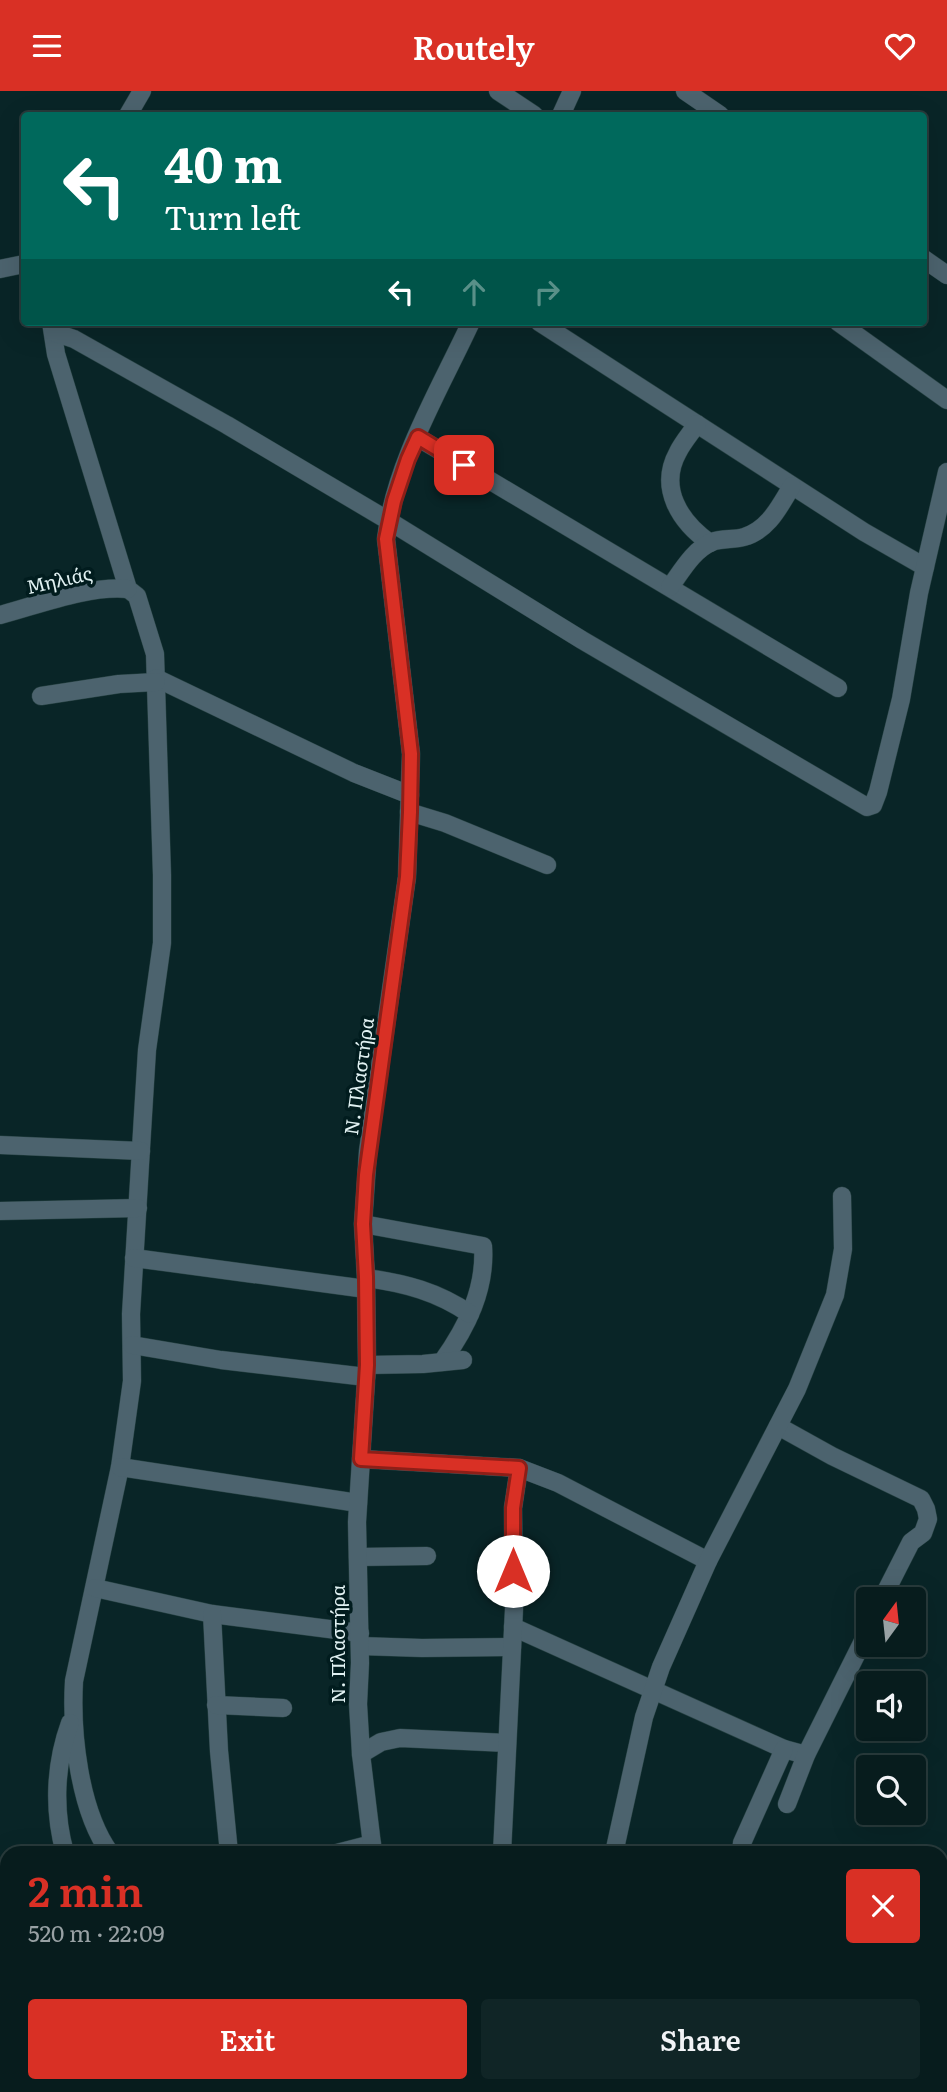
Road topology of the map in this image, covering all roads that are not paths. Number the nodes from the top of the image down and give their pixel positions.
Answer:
1 (142, 91) edge
2 (498, 91) edge
3 (572, 91) edge
4 (685, 91) edge
5 (130, 112) edge
6 (530, 112) edge
7 (562, 112) edge
8 (716, 112) edge
9 (927, 261) edge
10 (21, 265) edge
11 (0, 269) edge
12 (947, 275) edge
13 (469, 326) edge
14 (545, 326) edge
15 (844, 326) edge
16 (52, 327) edge
17 (947, 400) edge
18 (697, 424) junction
19 (418, 437) junction
20 (947, 472) edge
21 (792, 486) junction
22 (388, 520) junction
23 (710, 543) junction
24 (925, 567) junction
25 (670, 587) junction
26 (128, 589) junction
27 (0, 615) edge
28 (156, 680) junction
29 (838, 688) dead end
30 (41, 696) dead end
31 (410, 804) junction
32 (547, 865) dead end
33 (0, 1145) edge
34 (141, 1151) junction
35 (842, 1196) dead end
36 (138, 1208) junction
37 (0, 1211) edge
38 (363, 1224) junction
39 (134, 1258) junction
40 (366, 1283) junction
41 (470, 1314) junction
42 (132, 1345) junction
43 (463, 1360) dead end
44 (442, 1362) junction
45 (366, 1371) junction
46 (778, 1426) junction
47 (361, 1459) junction
48 (120, 1467) junction
49 (519, 1468) junction
50 (358, 1503) junction
51 (427, 1556) dead end
52 (358, 1557) junction
53 (708, 1561) junction
54 (888, 1587) edge
55 (95, 1588) junction
56 (212, 1614) junction
57 (513, 1627) junction
58 (360, 1640) junction
59 (512, 1647) junction
60 (856, 1655) edge
61 (653, 1689) junction
62 (216, 1705) junction
63 (283, 1708) dead end
64 (72, 1716) junction
65 (507, 1743) junction
66 (784, 1749) junction
67 (361, 1754) junction
68 (806, 1755) junction
69 (787, 1804) dead end
70 (64, 1846) edge
71 (106, 1846) edge
72 (228, 1846) edge
73 (373, 1846) edge
74 (502, 1846) edge
75 (616, 1846) edge
76 (743, 1846) edge

1 - 5 street
2 - 6 street
3 - 7 street
4 - 8 street
9 - 12 street
10 - 11 street
13 - 19 street, Ν. Πλαστήρα
14 - 18 street
15 - 17 street
16 - 22 street
16 - 26 street
18 - 21 street
18 - 23 street
19 - 22 street, Ν. Πλαστήρα
19 - 25 street
20 - 24 street
21 - 23 street
21 - 24 street
22 - 24 street
22 - 31 street, Ν. Πλαστήρα
23 - 25 street
25 - 29 street
26 - 27 street, Μηλιάς
26 - 28 street
28 - 30 street
28 - 31 street
28 - 34 street
31 - 32 street
31 - 38 street, Ν. Πλαστήρα
33 - 34 street
34 - 36 street
35 - 46 street
36 - 37 street
36 - 39 street
38 - 40 street, Ν. Πλαστήρα
38 - 41 street
39 - 40 street
39 - 42 street
40 - 41 street
40 - 45 street, Ν. Πλαστήρα
41 - 44 street
42 - 45 street
42 - 48 street
43 - 44 street
44 - 45 street
45 - 47 street, Ν. Πλαστήρα
46 - 53 street
46 - 54 street
47 - 49 street
47 - 50 street, Ν. Πλαστήρα
48 - 50 street
48 - 55 street
49 - 53 street
49 - 57 street
50 - 52 street, Ν. Πλαστήρα
51 - 52 street
52 - 58 street, Ν. Πλαστήρα
53 - 61 street
55 - 56 street
55 - 64 street
56 - 58 street
56 - 62 street
57 - 59 street
57 - 61 street
58 - 59 street
58 - 67 street, Ν. Πλαστήρα
59 - 65 street
60 - 68 street
61 - 66 street
61 - 75 street
62 - 63 street
62 - 72 street
64 - 70 street
64 - 71 street
65 - 67 street
65 - 74 street
66 - 68 street
66 - 76 street
67 - 73 street, Ν. Πλαστήρα
68 - 69 street

